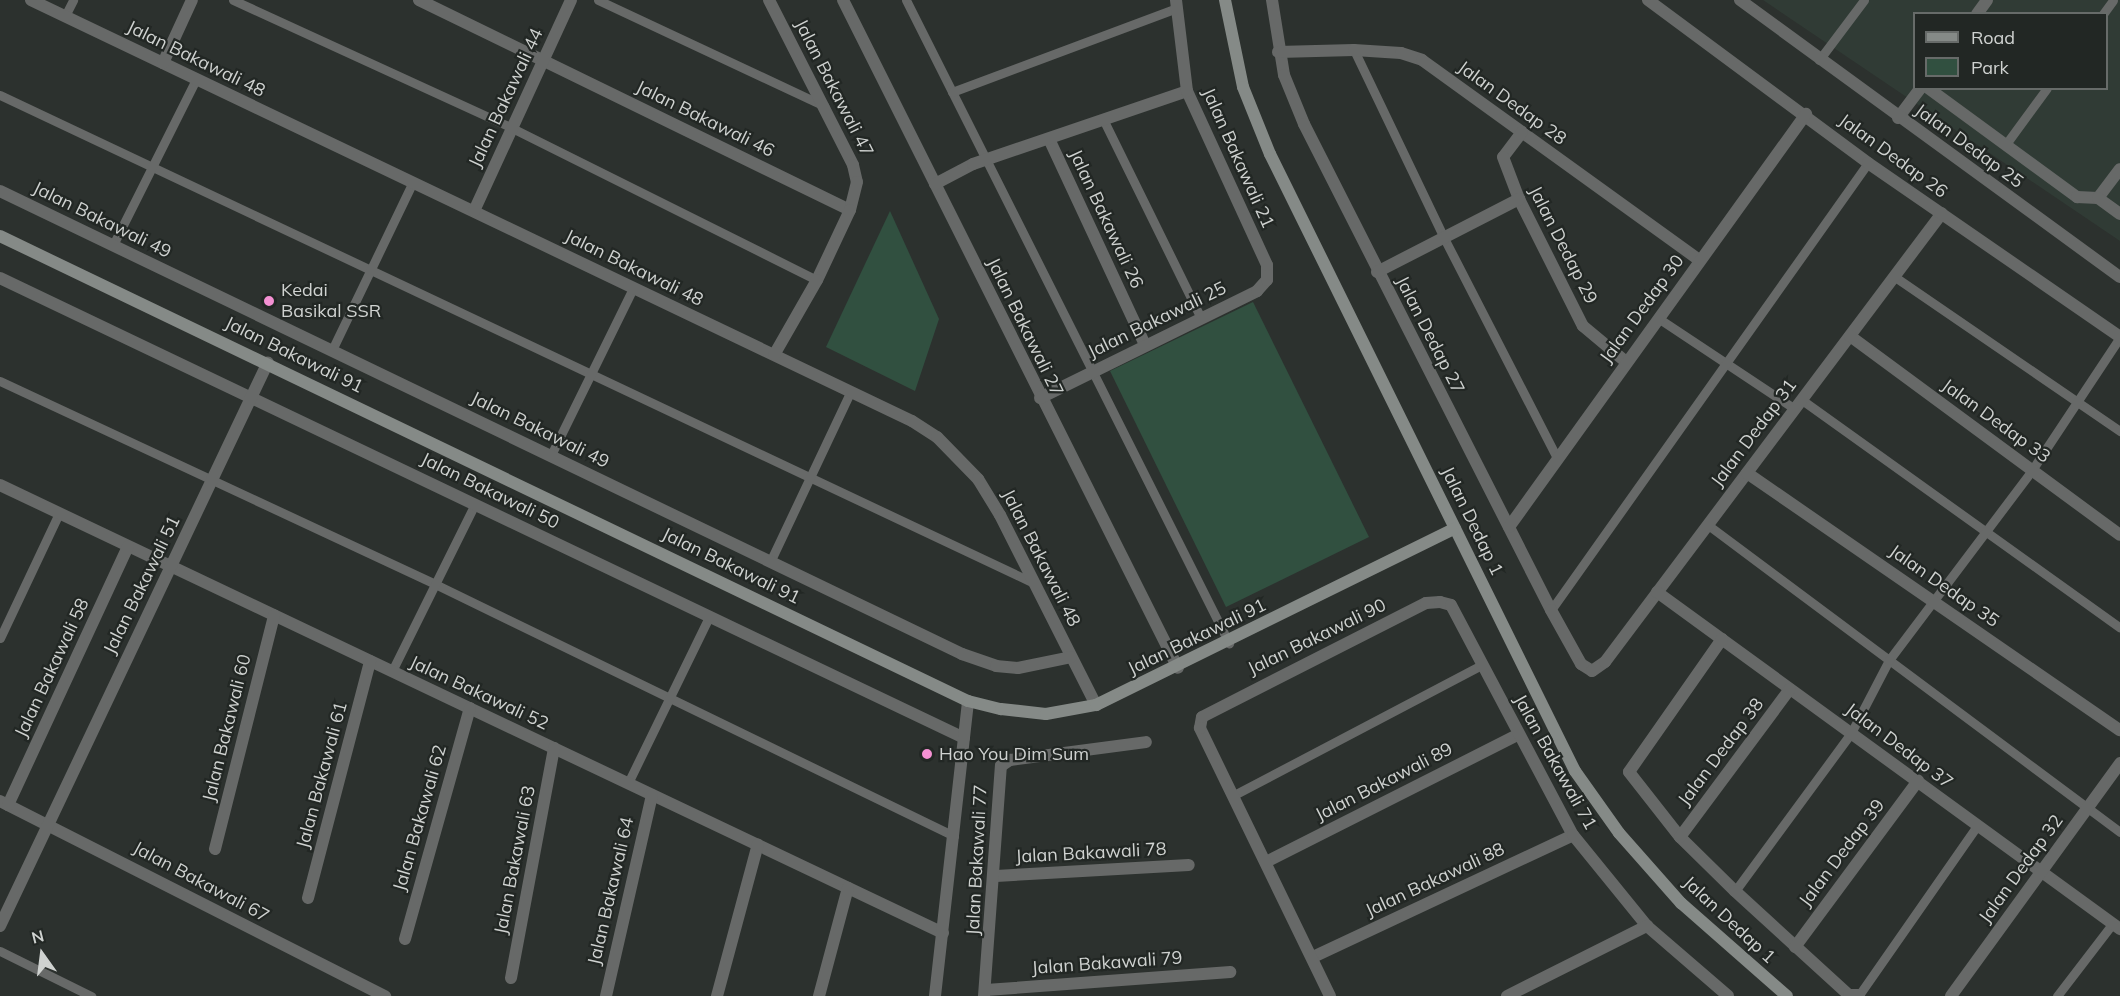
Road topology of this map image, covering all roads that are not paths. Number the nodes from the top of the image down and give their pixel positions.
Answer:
1 (31, 0) edge
2 (73, 0) edge
3 (192, 0) edge
4 (233, 0) edge
5 (419, 0) edge
6 (571, 0) edge
7 (598, 0) edge
8 (768, 0) edge
9 (843, 0) edge
10 (906, 0) edge
11 (1225, 0) edge
12 (1272, 0) edge
13 (1648, 0) edge
14 (1740, 0) edge
15 (1863, 0) edge
16 (1176, 4) edge
17 (65, 16) junction
18 (1354, 50) junction
19 (1278, 52) junction
20 (544, 60) junction
21 (1819, 60) junction
22 (163, 63) junction
23 (196, 79) junction
24 (1919, 90) edge
25 (1931, 90) edge
26 (2046, 90) edge
27 (1187, 91) junction
28 (952, 92) junction
29 (0, 95) edge
30 (824, 106) junction
31 (1806, 114) junction
32 (1898, 118) junction
33 (1104, 121) junction
34 (512, 128) junction
35 (1522, 132) junction
36 (1050, 141) junction
37 (2006, 144) junction
38 (986, 160) junction
39 (1868, 163) junction
40 (152, 167) junction
41 (2120, 169) edge
42 (413, 182) junction
43 (935, 184) junction
44 (0, 191) edge
45 (2098, 198) junction
46 (1519, 199) junction
47 (850, 210) junction
48 (474, 211) junction
49 (1942, 213) junction
50 (2120, 214) edge
51 (0, 236) edge
52 (1444, 238) junction
53 (113, 245) junction
54 (1264, 258) joint
55 (1699, 260) junction
56 (371, 269) junction
57 (1377, 272) junction
58 (1894, 277) junction
59 (2120, 277) edge
60 (0, 278) edge
61 (818, 280) junction
62 (633, 288) junction
63 (1202, 318) junction
64 (1658, 318) junction
65 (1850, 336) junction
66 (2120, 337) edge
67 (1145, 345) junction
68 (332, 350) junction
69 (774, 355) junction
70 (268, 362) junction
71 (1626, 362) junction
72 (1728, 363) junction
73 (592, 372) junction
74 (1092, 372) junction
75 (0, 381) edge
76 (851, 391) junction
77 (251, 397) junction
78 (1040, 398) junction
79 (2077, 401) junction
80 (1798, 404) junction
81 (2120, 430) edge
82 (551, 455) junction
83 (1557, 458) junction
84 (2032, 470) junction
85 (1747, 473) junction
86 (811, 477) junction
87 (211, 482) junction
88 (0, 485) edge
89 (475, 504) junction
90 (59, 513) junction
91 (1708, 525) junction
92 (1509, 527) junction
93 (1455, 528) junction
94 (1985, 531) junction
95 (2120, 535) edge
96 (128, 546) junction
97 (770, 562) junction
98 (171, 566) junction
99 (1034, 583) junction
100 (435, 584) junction
101 (1658, 592) junction
102 (1931, 600) junction
103 (1451, 605) joint
104 (1551, 610) junction
105 (274, 615) junction
106 (710, 617) junction
107 (2120, 628) edge
108 (0, 638) edge
109 (1722, 639) junction
110 (1228, 643) junction
111 (1071, 657) junction
112 (1888, 660) junction
113 (370, 661) junction
114 (1482, 665) junction
115 (1178, 668) junction
116 (392, 671) junction
117 (1592, 671) joint
118 (1790, 689) junction
119 (669, 699) junction
120 (968, 701) junction
121 (1096, 705) junction
122 (470, 708) junction
123 (2120, 730) edge
124 (1851, 733) junction
125 (1518, 735) junction
126 (964, 738) junction
127 (1146, 742) dead end
128 (554, 748) junction
129 (2120, 763) edge
130 (1918, 781) junction
131 (628, 783) junction
132 (652, 795) junction
133 (1234, 795) junction
134 (4, 803) edge
135 (2088, 808) junction
136 (48, 823) junction
137 (1976, 827) junction
138 (2120, 832) edge
139 (1573, 835) junction
140 (954, 836) junction
141 (1680, 837) junction
142 (758, 844) junction
143 (215, 849) dead end
144 (1268, 861) junction
145 (1189, 865) dead end
146 (2042, 871) junction
147 (996, 876) junction
148 (848, 888) junction
149 (1735, 891) junction
150 (308, 898) dead end
151 (0, 926) edge
152 (1647, 926) junction
153 (2116, 926) edge
154 (944, 933) junction
155 (405, 939) dead end
156 (1795, 947) junction
157 (0, 951) edge
158 (1313, 957) junction
159 (1230, 972) dead end
160 (511, 978) dead end
161 (358, 990) edge
162 (985, 993) edge
163 (1859, 995) edge
164 (92, 996) edge
165 (385, 996) edge
166 (606, 996) edge
167 (717, 996) edge
168 (819, 996) edge
169 (935, 996) edge
170 (1330, 996) edge
171 (1507, 996) edge
172 (1728, 996) edge
173 (1787, 996) edge
174 (1951, 996) edge
175 (2057, 996) edge

1 - 17 street, Jalan Bakawali 48
2 - 17 lane
3 - 22 street
4 - 34 lane
5 - 20 street, Jalan Bakawali 46
6 - 20 street, Jalan Bakawali 44
7 - 30 lane
8 - 30 street, Jalan Bakawali 47
9 - 43 street, Jalan Bakawali 27
10 - 28 lane
11 - 93 main road, Jalan Dedap 1
12 - 19 street, Jalan Dedap 27
13 - 31 street, Jalan Dedap 26
14 - 21 street, Jalan Dedap 25
15 - 21 lane
16 - 27 street, Jalan Bakawali 21
16 - 28 lane
17 - 22 street, Jalan Bakawali 48
18 - 19 street, Jalan Dedap 28
18 - 35 street, Jalan Dedap 28
18 - 52 lane
19 - 57 street, Jalan Dedap 27
20 - 34 street, Jalan Bakawali 44
20 - 47 street, Jalan Bakawali 46
21 - 32 street, Jalan Dedap 25
22 - 23 street, Jalan Bakawali 48
23 - 40 lane
23 - 42 street, Jalan Bakawali 48
24 - 32 street
25 - 37 street
26 - 37 lane
27 - 33 street
27 - 54 street, Jalan Bakawali 21
28 - 38 lane
29 - 40 lane
30 - 47 street, Jalan Bakawali 47
31 - 39 street, Jalan Dedap 26
31 - 55 street, Jalan Dedap 30
32 - 59 street, Jalan Dedap 25
33 - 36 street
33 - 63 lane
34 - 48 street, Jalan Bakawali 44
34 - 61 lane
35 - 46 street, Jalan Dedap 29
35 - 55 street, Jalan Dedap 28
36 - 38 street
36 - 67 street, Jalan Bakawali 26
37 - 45 street
38 - 43 street
38 - 74 lane
39 - 49 street, Jalan Dedap 26
39 - 72 lane
40 - 53 lane
40 - 56 lane
41 - 45 street
42 - 48 street, Jalan Bakawali 48
42 - 56 lane
43 - 78 street, Jalan Bakawali 27
44 - 53 street, Jalan Bakawali 49
45 - 50 street
46 - 52 street
46 - 71 street, Jalan Dedap 29
47 - 61 street, Jalan Bakawali 47
48 - 62 street, Jalan Bakawali 48
49 - 58 street, Jalan Dedap 31
49 - 66 street, Jalan Dedap 26
51 - 70 main road, Jalan Bakawali 91
52 - 57 street
52 - 83 lane
53 - 68 street, Jalan Bakawali 49
54 - 63 street, Jalan Bakawali 25
55 - 64 street, Jalan Dedap 30
56 - 68 lane
56 - 73 lane
57 - 92 street, Jalan Dedap 27
58 - 65 street, Jalan Dedap 31
58 - 79 lane
60 - 77 street, Jalan Bakawali 50
61 - 69 street, Jalan Bakawali 47
62 - 69 street, Jalan Bakawali 48
62 - 73 lane
63 - 67 street, Jalan Bakawali 25
64 - 71 street, Jalan Dedap 30
64 - 72 lane
65 - 80 street, Jalan Dedap 31
65 - 84 street, Jalan Dedap 33
66 - 79 lane
67 - 74 street, Jalan Bakawali 25
68 - 82 street, Jalan Bakawali 49
69 - 76 street, Jalan Bakawali 48
70 - 77 street, Jalan Bakawali 51
70 - 120 main road, Jalan Bakawali 91
71 - 83 street, Jalan Dedap 30
72 - 80 lane
72 - 104 lane
73 - 82 lane
73 - 86 lane
74 - 78 street, Jalan Bakawali 25
74 - 110 lane
75 - 87 lane
76 - 86 lane
76 - 99 street, Jalan Bakawali 48
77 - 87 street, Jalan Bakawali 51
77 - 89 street, Jalan Bakawali 50
78 - 115 street, Jalan Bakawali 27
79 - 81 lane
79 - 84 lane
80 - 85 street, Jalan Dedap 31
80 - 94 lane
82 - 97 street, Jalan Bakawali 49
83 - 92 street, Jalan Dedap 30
84 - 94 lane
84 - 95 street, Jalan Dedap 33
85 - 91 street, Jalan Dedap 31
85 - 102 street, Jalan Dedap 35
86 - 97 lane
86 - 99 lane
87 - 98 street, Jalan Bakawali 51
87 - 100 lane
88 - 90 street, Jalan Bakawali 52
89 - 100 lane
89 - 106 street, Jalan Bakawali 50
90 - 96 street, Jalan Bakawali 52
90 - 108 lane
91 - 101 street, Jalan Dedap 31
91 - 112 lane
92 - 104 street, Jalan Dedap 27
93 - 110 main road, Jalan Bakawali 91
93 - 173 main road, Jalan Dedap 1
94 - 102 lane
94 - 107 lane
96 - 98 street, Jalan Bakawali 52
96 - 134 street, Jalan Bakawali 58
97 - 111 street, Jalan Bakawali 49
98 - 105 street, Jalan Bakawali 52
98 - 136 street, Jalan Bakawali 51
99 - 111 street, Jalan Bakawali 48
100 - 116 lane
100 - 119 lane
101 - 109 street, Jalan Dedap 37
101 - 117 street, Jalan Dedap 31
102 - 112 lane
102 - 123 street, Jalan Dedap 35
103 - 114 street, Jalan Bakawali 71
103 - 133 street, Jalan Bakawali 90
104 - 117 street, Jalan Dedap 27
105 - 113 street, Jalan Bakawali 52
105 - 143 street, Jalan Bakawali 60
106 - 119 lane
106 - 126 street, Jalan Bakawali 50
109 - 118 street, Jalan Dedap 37
109 - 141 street
110 - 115 main road, Jalan Bakawali 91
111 - 121 street, Jalan Bakawali 48
112 - 124 lane
112 - 135 lane
113 - 116 street, Jalan Bakawali 52
113 - 150 street, Jalan Bakawali 61
114 - 125 street, Jalan Bakawali 71
114 - 133 lane
115 - 121 main road, Jalan Bakawali 91
116 - 122 street, Jalan Bakawali 52
118 - 124 street, Jalan Dedap 37
118 - 141 street, Jalan Dedap 38
119 - 131 lane
119 - 140 lane
120 - 121 main road, Jalan Bakawali 91
120 - 126 street
122 - 128 street, Jalan Bakawali 52
122 - 155 street, Jalan Bakawali 62
124 - 130 street, Jalan Dedap 37
124 - 149 lane
125 - 139 street, Jalan Bakawali 71
125 - 144 street, Jalan Bakawali 89
126 - 140 street
127 - 147 street, Jalan Bakawali 77
128 - 131 street, Jalan Bakawali 52
128 - 160 street, Jalan Bakawali 63
129 - 135 street, Jalan Dedap 32
130 - 137 street, Jalan Dedap 37
130 - 156 street, Jalan Dedap 39
131 - 132 street, Jalan Bakawali 52
132 - 142 street, Jalan Bakawali 52
132 - 166 street, Jalan Bakawali 64
133 - 144 street
134 - 136 street, Jalan Bakawali 67
135 - 138 lane
135 - 146 street, Jalan Dedap 32
136 - 151 street, Jalan Bakawali 51
136 - 161 street, Jalan Bakawali 67
137 - 146 street, Jalan Dedap 37
137 - 163 lane
139 - 152 street, Jalan Bakawali 71
139 - 158 street, Jalan Bakawali 88
140 - 154 street
141 - 149 street
142 - 148 street, Jalan Bakawali 52
142 - 167 street
144 - 158 street
145 - 147 street, Jalan Bakawali 78
146 - 153 street, Jalan Dedap 37
146 - 174 street, Jalan Dedap 32
147 - 162 street, Jalan Bakawali 77
148 - 154 street, Jalan Bakawali 52
148 - 168 street
149 - 156 street
152 - 171 street
152 - 172 street, Jalan Bakawali 71
153 - 175 lane
154 - 169 street
156 - 163 street
157 - 164 lane
158 - 170 street
159 - 162 street, Jalan Bakawali 79
161 - 165 street, Jalan Bakawali 67

